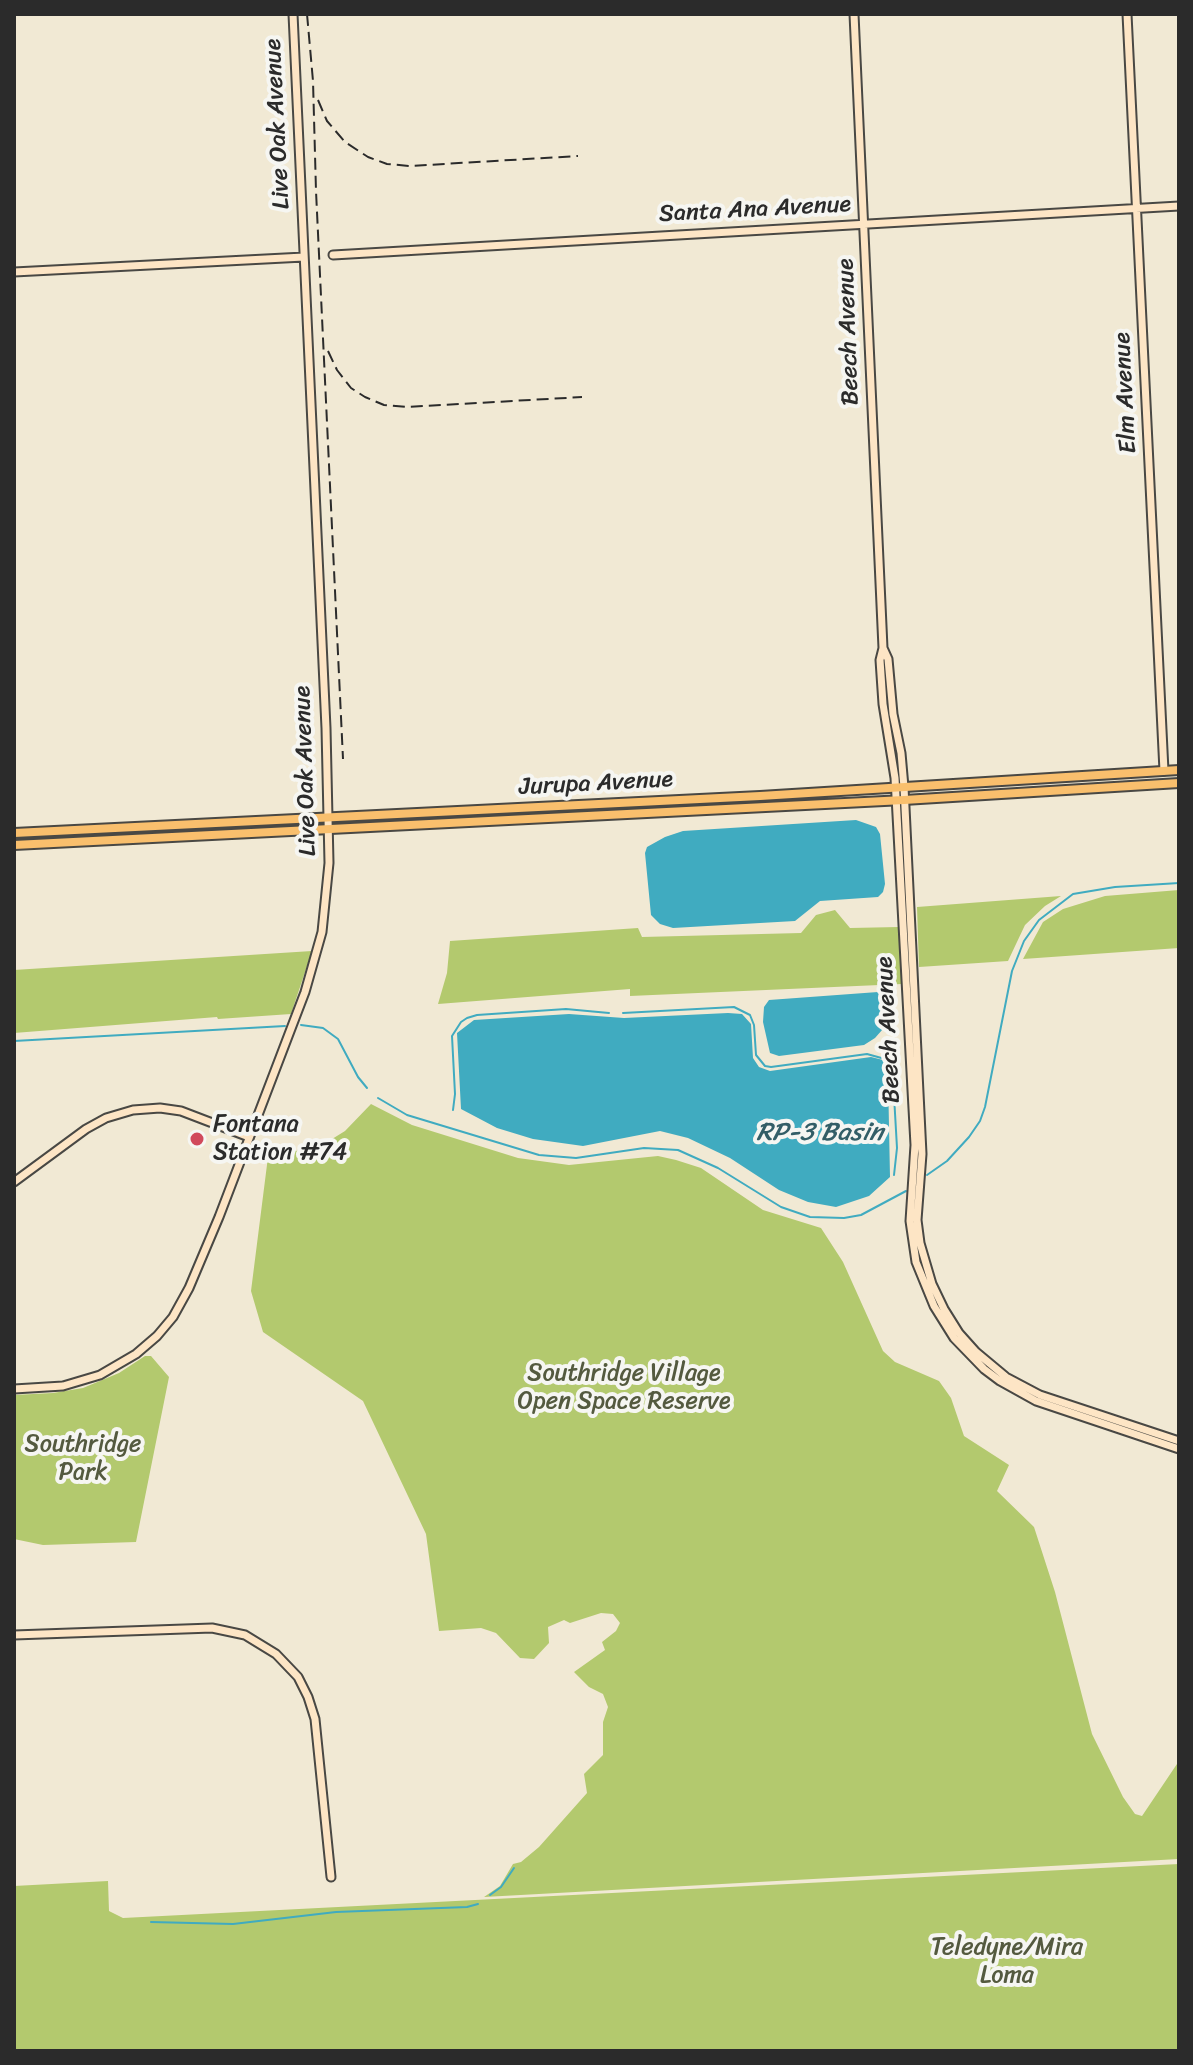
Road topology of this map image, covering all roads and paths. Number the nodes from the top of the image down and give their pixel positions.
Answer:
1 (293, 14) edge
2 (854, 14) edge
3 (1127, 14) edge
4 (1179, 206) edge
5 (1137, 208) junction
6 (864, 224) junction
7 (333, 255) dead end
8 (304, 257) junction
9 (14, 272) edge
10 (1179, 770) edge
11 (1164, 771) junction
12 (1179, 783) edge
13 (900, 787) junction
14 (900, 800) junction
15 (328, 817) junction
16 (329, 829) junction
17 (14, 833) edge
18 (14, 845) edge
19 (249, 1137) junction
20 (14, 1182) edge
21 (14, 1389) edge
22 (1179, 1441) edge
23 (1179, 1449) edge
24 (14, 1635) edge
25 (331, 1877) dead end

1 - 8 street, Live Oak Avenue
2 - 6 street, Beech Avenue
3 - 5 street, Elm Avenue
4 - 5 street, Santa Ana Avenue
5 - 6 street, Santa Ana Avenue
5 - 11 street, Elm Avenue
6 - 7 street, Santa Ana Avenue
6 - 13 street, Beech Avenue
8 - 9 street
8 - 15 street, Live Oak Avenue
10 - 11 main road, Jurupa Avenue
11 - 13 main road, Jurupa Avenue
12 - 14 main road, Jurupa Avenue
13 - 14 street, Beech Avenue
13 - 15 main road, Jurupa Avenue
14 - 16 main road, Jurupa Avenue
14 - 22 street, Beech Avenue
14 - 23 street, Beech Avenue
15 - 16 street, Live Oak Avenue
15 - 17 main road, Jurupa Avenue
16 - 18 main road, Jurupa Avenue
16 - 19 street, Live Oak Avenue
19 - 20 street
19 - 21 street, Live Oak Avenue
24 - 25 street

